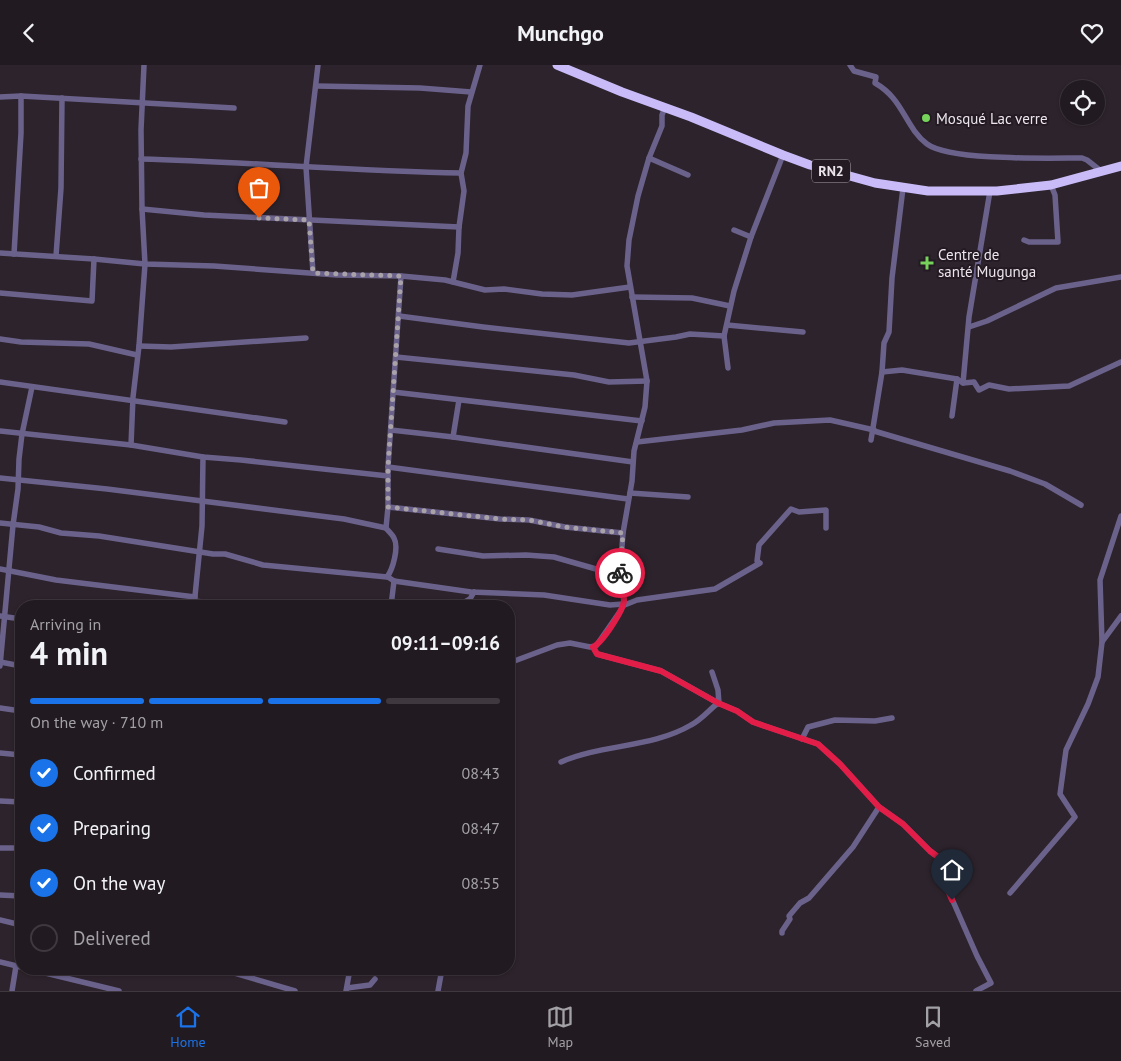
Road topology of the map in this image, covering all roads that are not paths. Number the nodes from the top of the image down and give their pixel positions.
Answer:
1 (144, 65) edge
2 (318, 65) edge
3 (480, 65) edge
4 (557, 65) edge
5 (850, 65) edge
6 (316, 86) junction
7 (471, 92) junction
8 (21, 96) junction
9 (0, 97) edge
10 (62, 98) junction
11 (142, 102) junction
12 (665, 107) junction
13 (234, 108) dead end
14 (783, 155) junction
15 (649, 158) junction
16 (141, 159) junction
17 (1121, 166) edge
18 (306, 167) junction
19 (1101, 171) junction
20 (461, 173) junction
21 (688, 175) dead end
22 (1051, 185) junction
23 (903, 188) junction
24 (990, 191) junction
25 (142, 209) junction
26 (309, 220) junction
27 (459, 227) junction
28 (734, 231) dead end
29 (751, 237) junction
30 (1024, 240) dead end
31 (0, 253) edge
32 (14, 254) junction
33 (56, 257) junction
34 (94, 259) junction
35 (145, 264) junction
36 (313, 273) junction
37 (401, 276) junction
38 (1121, 277) edge
39 (453, 282) junction
40 (630, 287) junction
41 (0, 293) edge
42 (632, 297) junction
43 (730, 306) junction
44 (399, 316) junction
45 (728, 325) junction
46 (969, 327) junction
47 (803, 332) dead end
48 (724, 336) junction
49 (306, 337) dead end
50 (0, 339) edge
51 (639, 341) junction
52 (139, 346) junction
53 (137, 355) junction
54 (396, 357) junction
55 (1121, 362) edge
56 (728, 367) dead end
57 (882, 372) junction
58 (957, 379) junction
59 (646, 381) junction
60 (0, 383) edge
61 (963, 383) junction
62 (32, 387) junction
63 (393, 392) junction
64 (459, 399) junction
65 (132, 401) junction
66 (952, 416) dead end
67 (642, 421) junction
68 (285, 422) dead end
69 (391, 430) junction
70 (0, 431) edge
71 (874, 431) junction
72 (22, 434) junction
73 (453, 437) junction
74 (871, 440) dead end
75 (637, 442) junction
76 (131, 445) junction
77 (203, 457) junction
78 (633, 462) junction
79 (388, 467) junction
80 (388, 477) junction
81 (0, 478) edge
82 (18, 480) junction
83 (629, 496) junction
84 (688, 497) dead end
85 (201, 501) junction
86 (1081, 505) dead end
87 (388, 507) junction
88 (1121, 516) edge
89 (0, 523) edge
90 (12, 525) junction
91 (386, 528) junction
92 (826, 528) dead end
93 (623, 533) junction
94 (438, 549) dead end
95 (198, 552) junction
96 (0, 569) edge
97 (8, 570) junction
98 (620, 570) junction
99 (388, 577) junction
100 (394, 581) junction
101 (474, 592) junction
102 (187, 600) edge
103 (194, 600) edge
104 (392, 600) edge
105 (468, 600) edge
106 (623, 605) junction
107 (2, 616) edge
108 (1121, 616) edge
109 (15, 618) edge
110 (1102, 642) junction
111 (593, 647) junction
112 (515, 661) edge
113 (0, 662) edge
114 (15, 665) edge
115 (0, 666) edge
116 (712, 672) dead end
117 (719, 704) junction
118 (0, 708) edge
119 (15, 710) edge
120 (892, 719) dead end
121 (802, 739) junction
122 (0, 753) edge
123 (15, 754) edge
124 (561, 762) dead end
125 (0, 801) edge
126 (15, 802) edge
127 (879, 807) junction
128 (0, 848) edge
129 (15, 849) edge
130 (1010, 893) dead end
131 (0, 895) edge
132 (15, 896) edge
133 (0, 920) edge
134 (15, 924) edge
135 (782, 933) dead end
136 (0, 962) edge
137 (15, 965) edge
138 (16, 975) edge
139 (54, 975) edge
140 (241, 975) edge
141 (349, 975) edge
142 (441, 975) edge
143 (375, 979) dead end
144 (346, 989) edge
145 (12, 991) edge
146 (119, 991) edge
147 (295, 991) edge
148 (438, 991) edge
149 (976, 991) edge

1 - 11 street
2 - 6 street
3 - 7 street
4 - 12 highway, RN2
5 - 19 street
6 - 7 street
6 - 18 street
7 - 20 street
8 - 9 street
8 - 10 street
8 - 32 street
10 - 11 street
10 - 33 street
11 - 13 street
11 - 16 street
12 - 14 highway, RN2
12 - 15 street
14 - 23 highway, RN2
14 - 29 street
15 - 21 street
15 - 40 street
16 - 18 street
16 - 25 street
17 - 19 highway, RN2
18 - 20 street
18 - 26 street
19 - 22 highway, RN2
20 - 27 street
22 - 24 highway, RN2
22 - 30 street
23 - 24 highway, RN2
23 - 57 street
24 - 46 street
25 - 26 street
25 - 35 street
26 - 27 street
26 - 36 street
27 - 39 street
28 - 29 street
29 - 43 street
31 - 32 street
32 - 33 street
33 - 34 street
34 - 35 street
34 - 41 street
35 - 36 street
35 - 52 street
36 - 37 street
37 - 39 street
37 - 44 street
38 - 46 street
39 - 40 street
40 - 42 street
42 - 43 street
42 - 51 street
43 - 45 street
44 - 51 street
44 - 54 street
45 - 47 street
45 - 48 street
46 - 61 street
48 - 51 street
48 - 56 street
49 - 52 street
50 - 53 street
51 - 59 street
52 - 53 street
53 - 65 street
54 - 59 street
54 - 63 street
55 - 61 street
57 - 58 street
57 - 71 street
58 - 61 street
58 - 66 street
59 - 67 street
60 - 62 street
62 - 65 street
62 - 72 street
63 - 64 street
63 - 69 street
64 - 67 street
64 - 73 street
65 - 68 street
65 - 76 street
67 - 75 street
69 - 73 street
69 - 79 street
70 - 72 street
71 - 74 street
71 - 75 street
71 - 86 street
72 - 76 street
72 - 82 street
73 - 78 street
75 - 78 street
76 - 77 street
77 - 80 street
77 - 85 street
78 - 83 street
79 - 80 street
79 - 83 street
80 - 87 street
81 - 82 street
82 - 85 street
82 - 90 street
83 - 84 street
83 - 93 street
85 - 91 street
85 - 95 street
87 - 91 street
87 - 93 street
88 - 110 street
89 - 90 street
90 - 95 street
90 - 97 street
91 - 99 street
92 - 106 street
93 - 98 street
94 - 98 street
95 - 99 street
95 - 103 street
96 - 97 street
97 - 102 street
97 - 107 street
98 - 106 street
99 - 100 street
100 - 101 street
100 - 104 street
101 - 105 street
101 - 106 street
106 - 111 street
107 - 109 street
107 - 113 street
108 - 110 street
110 - 130 street
111 - 112 street
111 - 117 street
113 - 114 street
113 - 115 street
116 - 117 street
117 - 121 street
117 - 124 street
118 - 119 street
120 - 121 street
121 - 127 street
122 - 123 street
125 - 126 street
127 - 135 street
127 - 149 street
128 - 129 street
131 - 132 street
133 - 134 street
136 - 137 street
138 - 145 street
139 - 146 street
140 - 147 street
141 - 144 street
142 - 148 street
143 - 144 street

